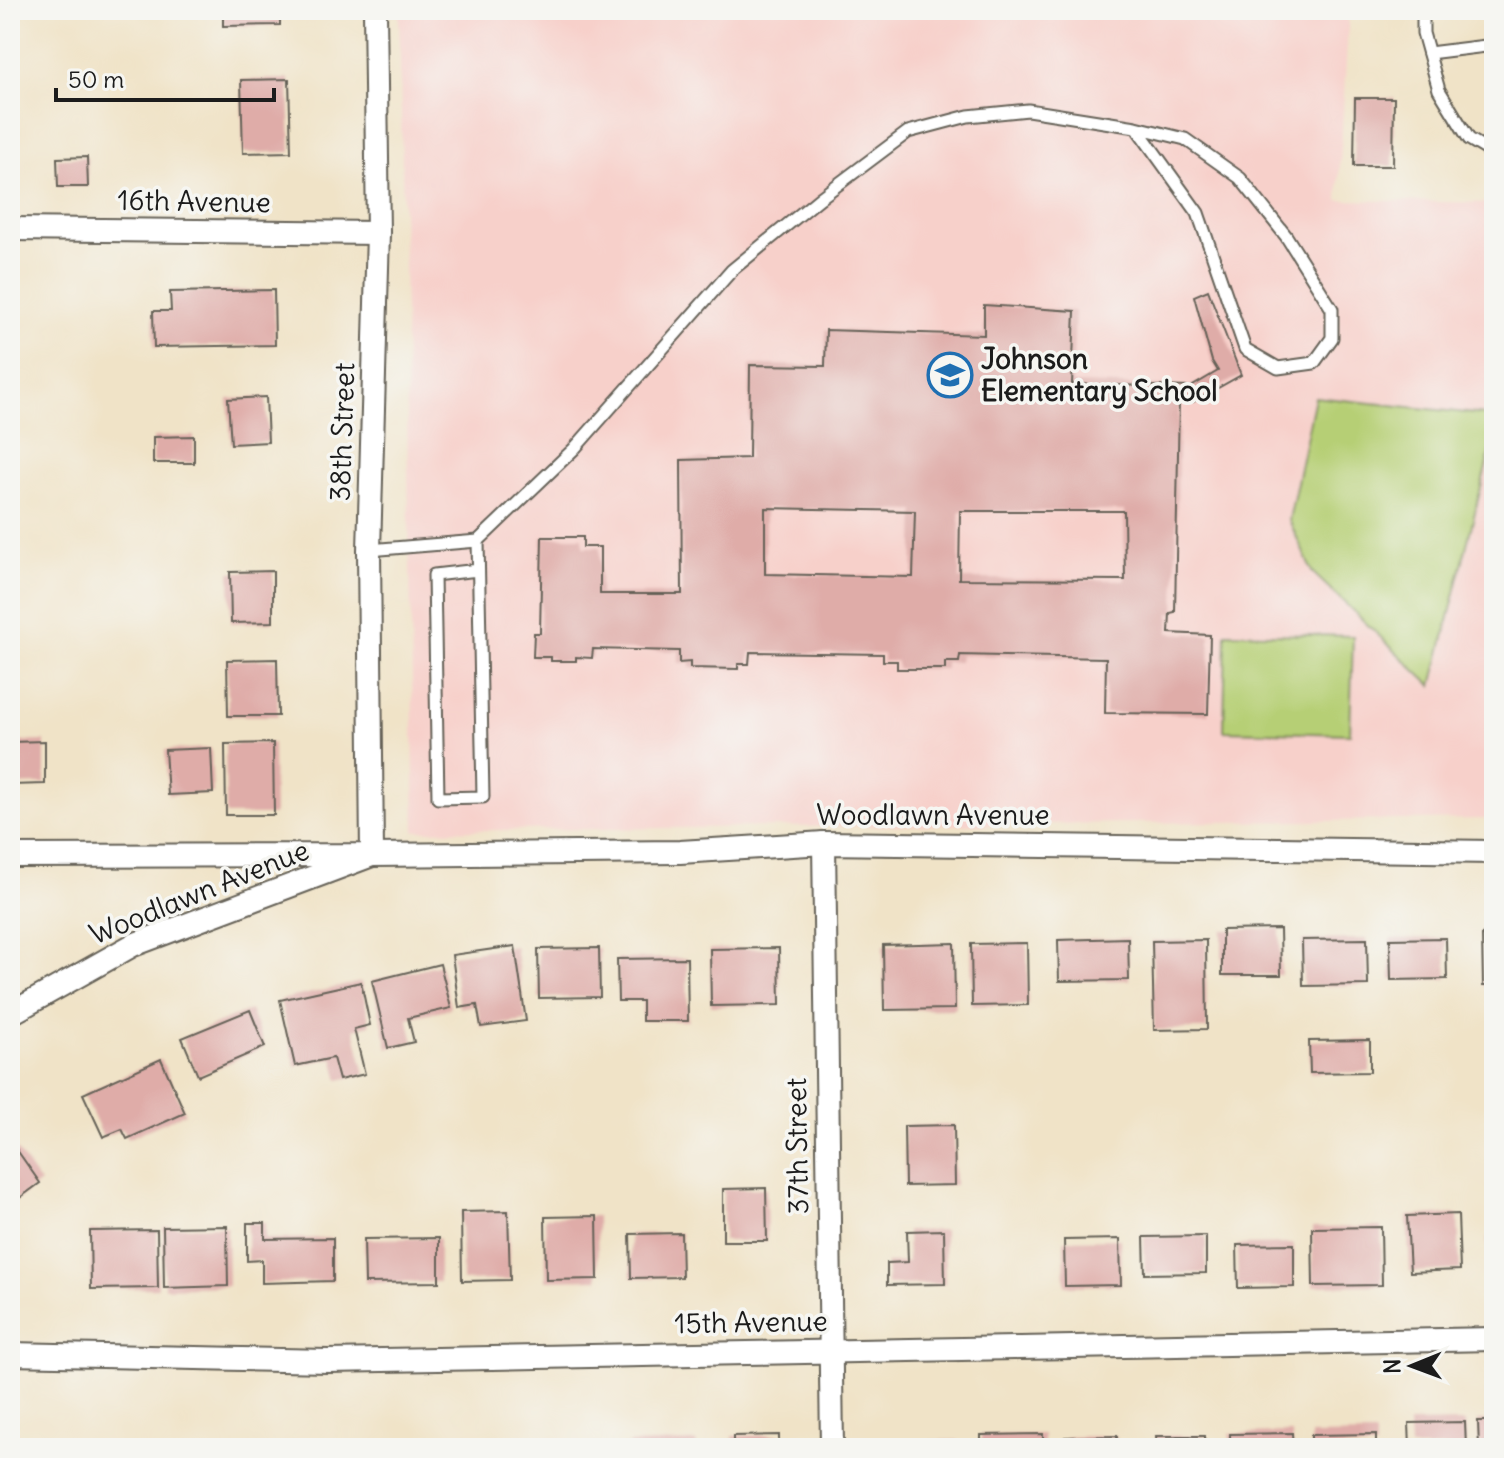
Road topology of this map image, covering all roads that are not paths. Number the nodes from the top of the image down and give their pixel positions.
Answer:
1 (375, 10) edge
2 (1423, 10) edge
3 (1494, 45) edge
4 (1429, 53) junction
5 (1136, 127) junction
6 (1494, 154) edge
7 (10, 229) edge
8 (378, 233) junction
9 (478, 541) junction
10 (369, 550) junction
11 (478, 570) junction
12 (824, 843) junction
13 (1494, 852) edge
14 (372, 855) junction
15 (10, 856) edge
16 (10, 1014) edge
17 (1494, 1339) edge
18 (830, 1351) junction
19 (10, 1354) edge
20 (832, 1448) edge

1 - 8 street, 38th Street
2 - 4 lane
3 - 4 lane
4 - 6 lane
5 - 5 lane
5 - 9 lane
7 - 8 street, 16th Avenue
8 - 10 street, 38th Street
9 - 10 lane
9 - 11 lane
10 - 14 street, 38th Street
11 - 11 lane
12 - 13 street, Woodlawn Avenue
12 - 14 street, Woodlawn Avenue
12 - 18 street, 37th Street
14 - 15 street, Woodlawn Avenue
14 - 16 street, Woodlawn Avenue
17 - 18 street, 15th Avenue
18 - 19 street, 15th Avenue
18 - 20 street, 37th Street

